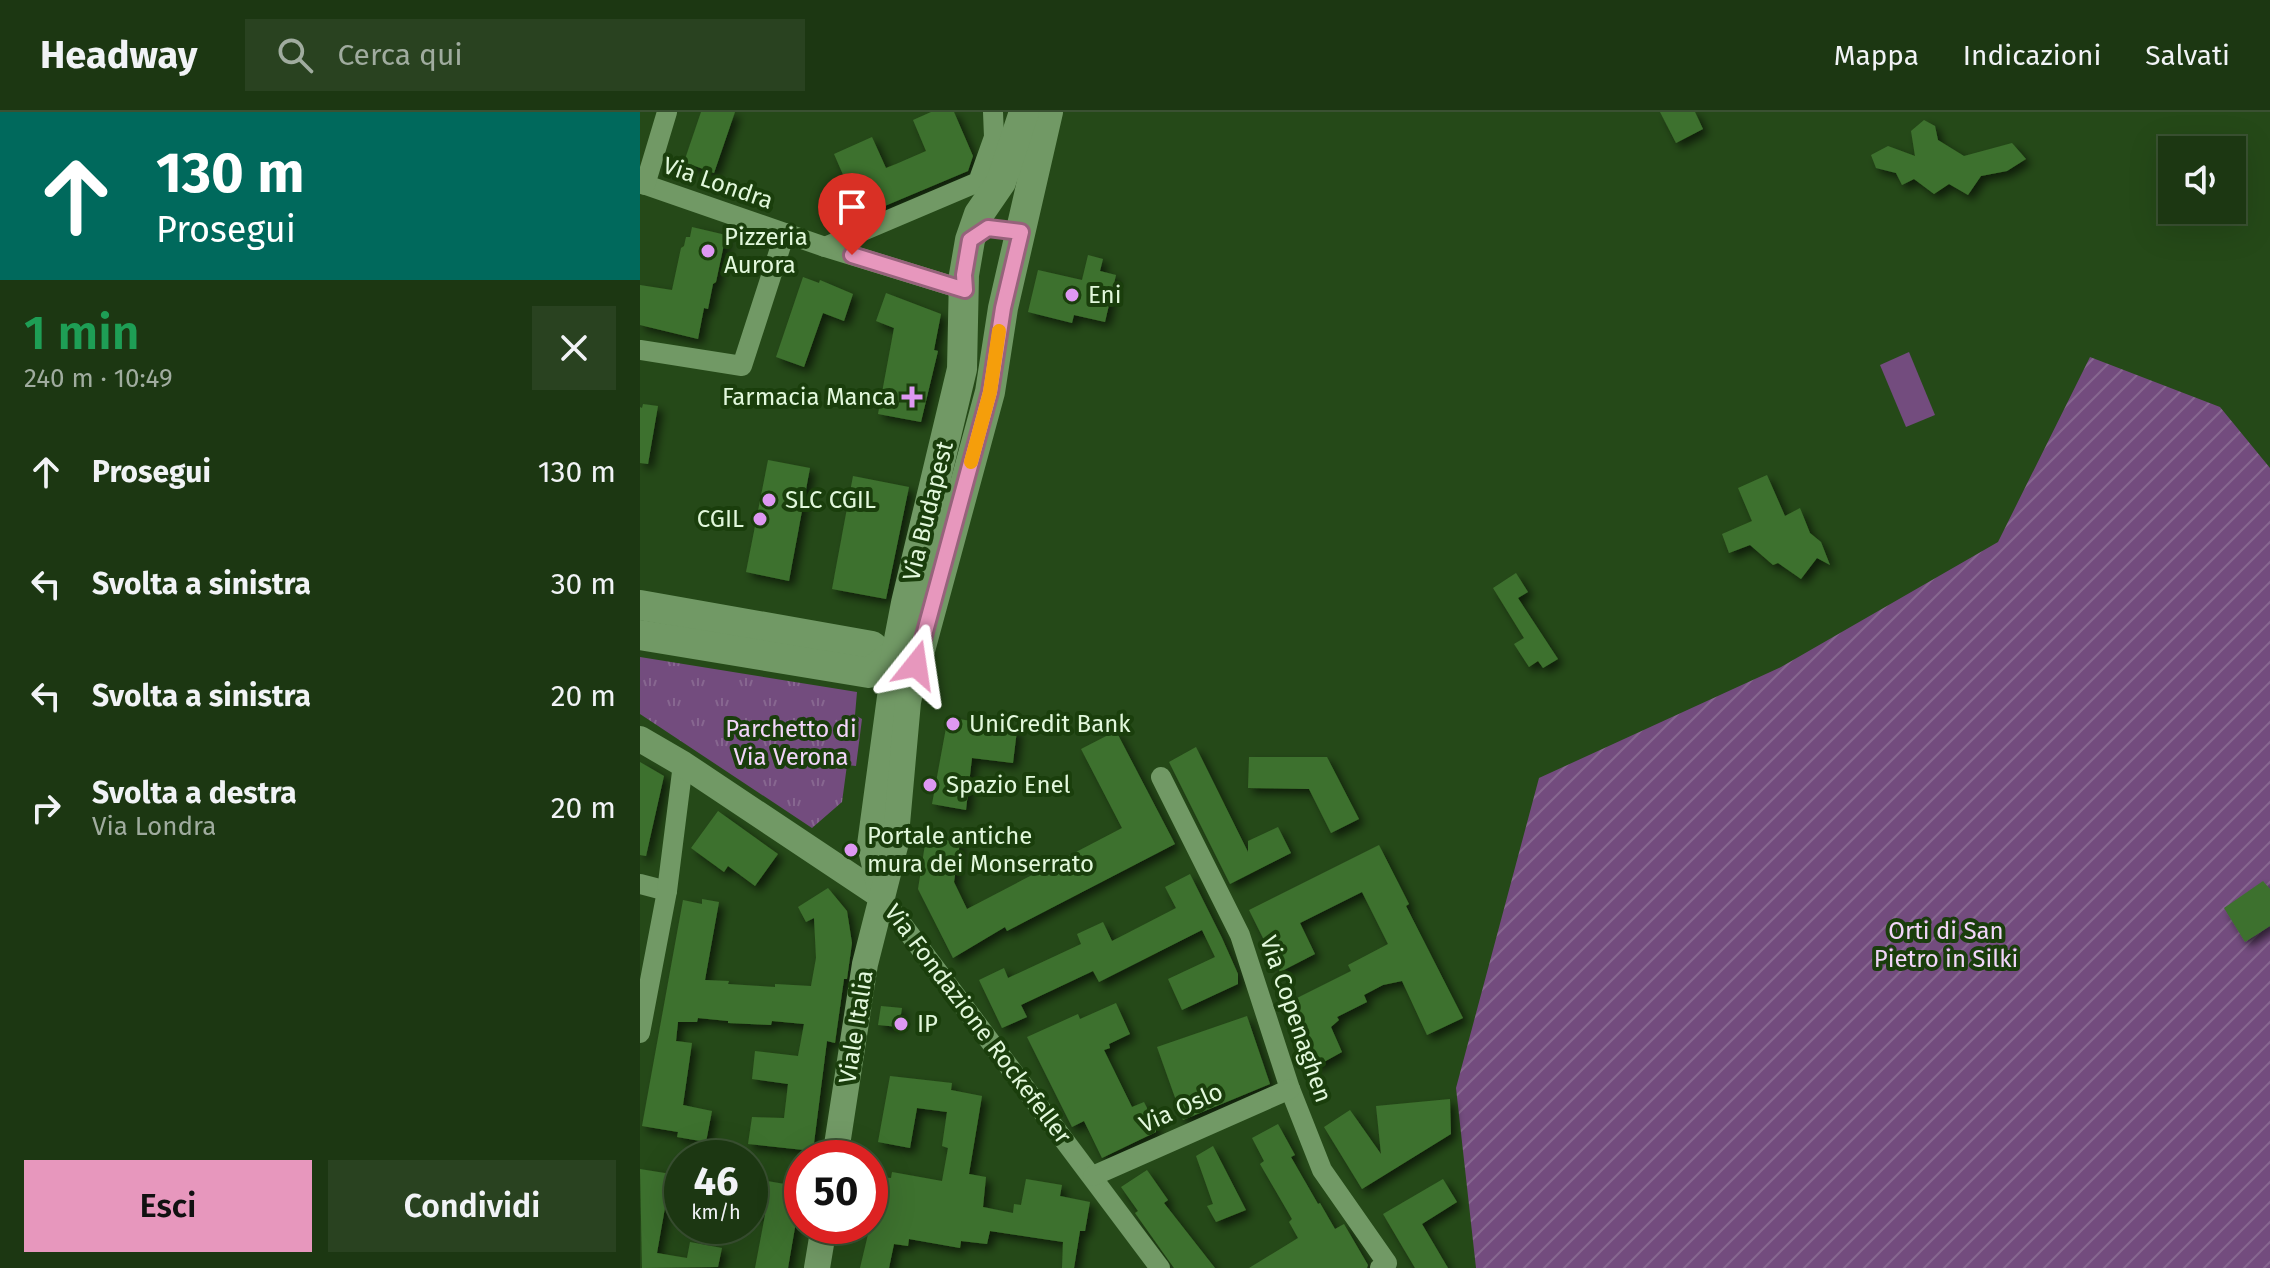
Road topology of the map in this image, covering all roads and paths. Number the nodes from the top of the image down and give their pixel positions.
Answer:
1 (667, 112) edge
2 (993, 112) edge
3 (1024, 112) edge
4 (1048, 112) edge
5 (643, 184) edge
6 (1021, 232) junction
7 (785, 233) junction
8 (970, 240) junction
9 (825, 247) junction
10 (965, 290) junction
11 (1003, 308) junction
12 (640, 350) edge
13 (640, 605) edge
14 (640, 635) edge
15 (900, 661) junction
16 (640, 739) edge
17 (683, 764) junction
18 (1161, 777) dead end
19 (640, 884) edge
20 (667, 891) junction
21 (881, 896) junction
22 (640, 1033) edge
23 (1290, 1089) junction
24 (838, 1140) edge
25 (1093, 1176) junction
26 (821, 1244) edge
27 (817, 1268) edge
28 (1160, 1268) edge
29 (1380, 1268) edge

1 - 5 street
2 - 9 street
3 - 8 main road
4 - 6 main road
5 - 7 street, Via Londra
6 - 8 main road
6 - 11 main road, Via Budapest
7 - 9 street, Via Londra
7 - 12 street
8 - 10 main road, Via Budapest
9 - 10 street, Via Londra
10 - 11 main road
10 - 15 main road, Via Budapest
11 - 15 main road, Via Budapest
13 - 15 main road
14 - 15 main road
15 - 21 street, Via Budapest
16 - 17 street, Via Fondazione Rockefeller
17 - 20 street
17 - 21 street, Via Fondazione Rockefeller
18 - 23 street, Via Copenaghen
19 - 20 street
20 - 22 street
21 - 24 street, Viale Italia
21 - 25 street, Via Fondazione Rockefeller
23 - 25 street, Via Oslo
23 - 29 street, Via Copenaghen
25 - 28 street, Via Fondazione Rockefeller
26 - 27 street

